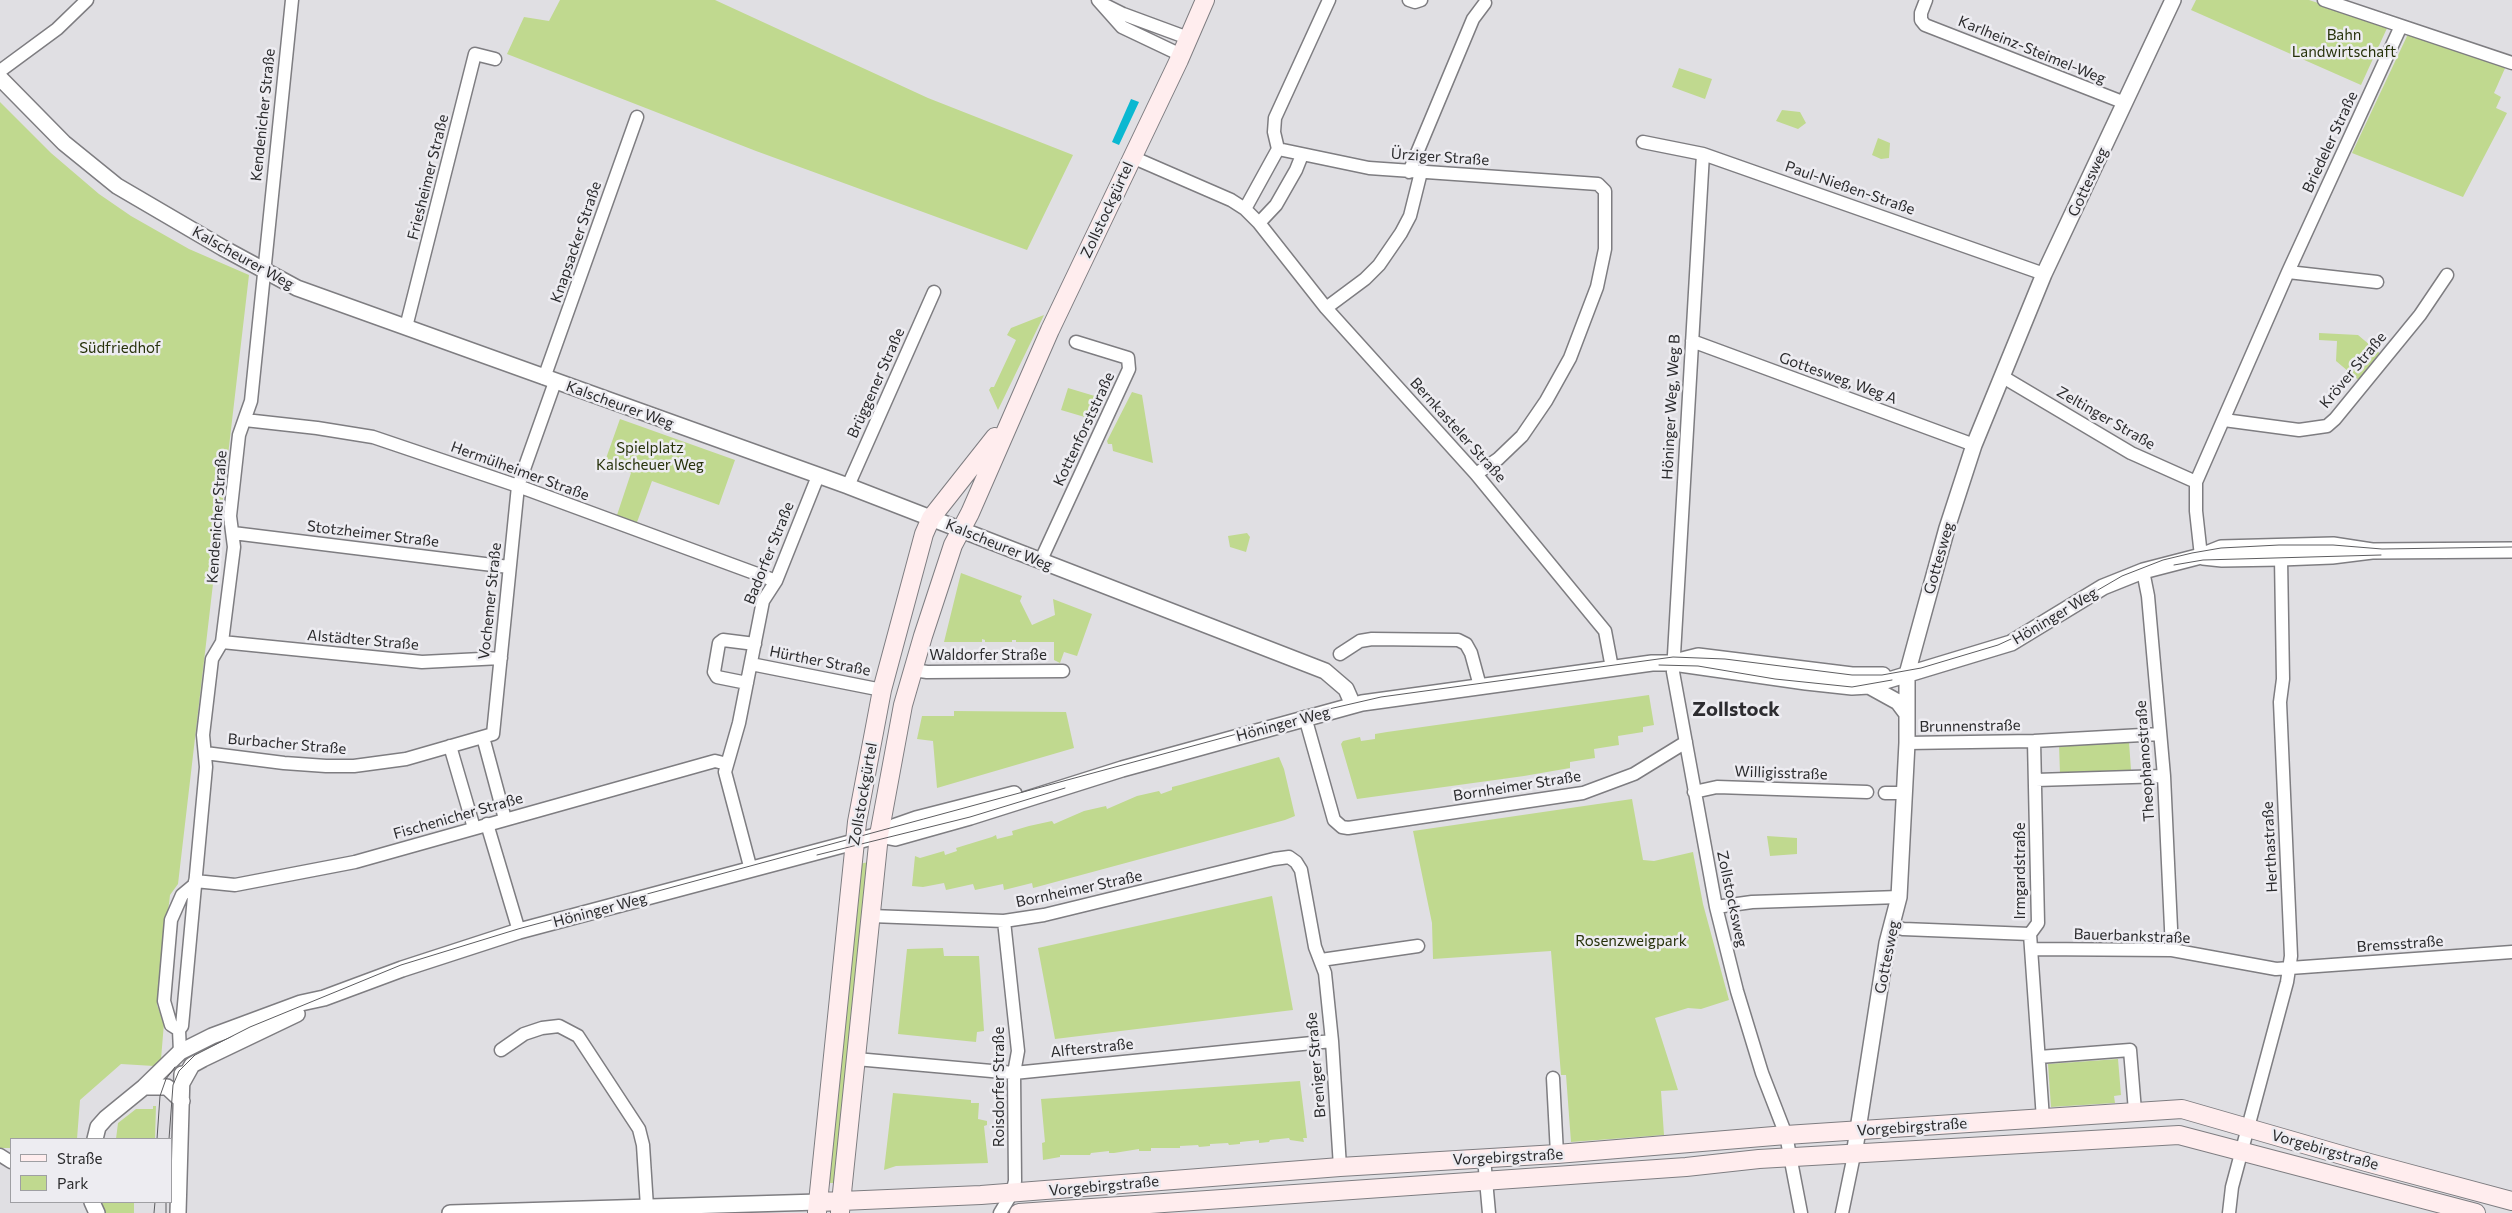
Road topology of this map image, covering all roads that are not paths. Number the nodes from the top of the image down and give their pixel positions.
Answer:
1 (87, 0) edge
2 (292, 0) edge
3 (1205, 0) edge
4 (1329, 0) edge
5 (1409, 0) edge
6 (1421, 0) edge
7 (1926, 0) edge
8 (2173, 0) edge
9 (2324, 0) edge
10 (1099, 1) edge
11 (1485, 3) dead end
12 (2401, 26) junction
13 (1188, 38) junction
14 (1181, 55) junction
15 (495, 59) dead end
16 (2512, 63) edge
17 (0, 71) edge
18 (0, 78) edge
19 (2125, 104) junction
20 (637, 117) dead end
21 (1643, 142) dead end
22 (1278, 149) junction
23 (1703, 154) junction
24 (1302, 155) junction
25 (1132, 157) junction
26 (1415, 172) junction
27 (1245, 209) junction
28 (1259, 223) junction
29 (263, 268) junction
30 (2288, 272) junction
31 (2044, 274) junction
32 (2447, 275) dead end
33 (2377, 282) dead end
34 (934, 292) dead end
35 (1326, 308) junction
36 (406, 327) junction
37 (1692, 341) junction
38 (1076, 342) dead end
39 (2003, 377) junction
40 (550, 380) junction
41 (1010, 419) junction
42 (245, 420) junction
43 (2224, 420) junction
44 (1974, 445) junction
45 (1476, 474) junction
46 (818, 476) junction
47 (2196, 482) junction
48 (518, 486) junction
49 (848, 486) junction
50 (932, 518) junction
51 (962, 530) junction
52 (233, 533) junction
53 (2512, 550) edge
54 (2372, 551) junction
55 (2201, 556) junction
56 (2281, 558) junction
57 (1040, 562) junction
58 (509, 567) junction
59 (2143, 571) junction
60 (776, 581) junction
61 (222, 642) junction
62 (755, 644) junction
63 (1340, 654) dead end
64 (501, 658) junction
65 (1673, 663) junction
66 (751, 664) junction
67 (1612, 668) junction
68 (913, 670) junction
69 (1063, 672) dead end
70 (1907, 674) junction
71 (747, 682) junction
72 (1480, 686) junction
73 (1869, 686) junction
74 (882, 690) junction
75 (1353, 705) junction
76 (1907, 714) junction
77 (1305, 718) junction
78 (2160, 734) junction
79 (483, 737) junction
80 (2034, 741) junction
81 (1686, 742) junction
82 (1907, 743) junction
83 (450, 746) junction
84 (205, 753) junction
85 (727, 764) junction
86 (2164, 776) junction
87 (2036, 780) junction
88 (1694, 792) junction
89 (1867, 792) dead end
90 (1885, 793) dead end
91 (1904, 793) junction
92 (505, 819) junction
93 (487, 824) junction
94 (474, 828) junction
95 (879, 835) junction
96 (854, 842) junction
97 (1289, 857) joint
98 (751, 870) junction
99 (194, 883) junction
100 (1899, 897) junction
101 (1716, 907) junction
102 (871, 916) junction
103 (1004, 921) junction
104 (1892, 926) junction
105 (519, 932) junction
106 (2030, 934) junction
107 (1418, 946) dead end
108 (2031, 949) junction
109 (2172, 950) junction
110 (2512, 952) edge
111 (1321, 960) junction
112 (2290, 969) junction
113 (324, 998) junction
114 (179, 1030) junction
115 (1332, 1041) junction
116 (501, 1050) dead end
117 (180, 1052) junction
118 (2038, 1057) junction
119 (856, 1059) junction
120 (1014, 1073) junction
121 (1553, 1078) dead end
122 (182, 1083) junction
123 (144, 1087) junction
124 (182, 1101) junction
125 (2134, 1112) junction
126 (2042, 1119) junction
127 (2248, 1128) junction
128 (1858, 1131) junction
129 (1786, 1135) junction
130 (95, 1138) edge
131 (2241, 1150) junction
132 (1557, 1154) junction
133 (1854, 1155) junction
134 (1484, 1158) junction
135 (1792, 1158) junction
136 (1340, 1167) junction
137 (1486, 1182) junction
138 (1012, 1193) junction
139 (2512, 1201) edge
140 (647, 1207) junction
141 (841, 1207) edge
142 (818, 1208) edge
143 (491, 1212) edge
144 (178, 1213) edge
145 (450, 1213) edge
146 (1000, 1213) edge
147 (1019, 1213) edge
148 (1489, 1213) edge
149 (1801, 1213) edge
150 (1842, 1213) edge
151 (2229, 1213) edge
152 (2476, 1213) edge

1 - 17 street
2 - 29 street, Kendenicher Straße
3 - 13 main road, Zollstockgürtel
4 - 22 street
5 - 6 street
7 - 19 street, Karlheinz-Steimel-Weg
8 - 19 street, Gottesweg
9 - 12 street
10 - 13 street
10 - 14 street
11 - 26 street
12 - 16 street
12 - 30 street, Briedeler Straße
13 - 14 main road, Zollstockgürtel
14 - 25 main road, Zollstockgürtel
15 - 36 street, Friesheimer Straße
18 - 29 street, Kalscheurer Weg
19 - 31 street, Gottesweg
20 - 40 street, Knapsacker Straße
21 - 23 street, Paul-Nießen-Straße
22 - 24 street, Ürziger Straße
22 - 27 street
23 - 31 street, Paul-Nießen-Straße
23 - 37 street, Höninger Weg, Weg B
24 - 26 street, Ürziger Straße
24 - 28 street
25 - 27 street, Bernkasteler Straße
25 - 41 main road, Zollstockgürtel
26 - 35 street
26 - 45 street, Ürziger Straße
27 - 28 street, Bernkasteler Straße
28 - 35 street, Bernkasteler Straße
29 - 36 street, Kalscheurer Weg
29 - 42 street, Kendenicher Straße
30 - 33 street
30 - 43 street, Briedeler Straße
31 - 39 street, Gottesweg
32 - 43 street, Kröver Straße
34 - 49 street, Brüggener Straße
35 - 45 street, Bernkasteler Straße
36 - 40 street, Kalscheurer Weg
37 - 44 street, Gottesweg, Weg A
37 - 65 street, Höninger Weg, Weg B
38 - 57 street, Kottenforststraße
39 - 44 street, Gottesweg
39 - 47 street, Zeltinger Straße
40 - 46 street, Kalscheurer Weg
40 - 48 street, Vochemer Straße
41 - 50 main road, Zollstockgürtel
41 - 51 main road, Zollstockgürtel
42 - 48 street, Hermülheimer Straße
42 - 52 street, Kendenicher Straße
43 - 47 street, Briedeler Straße
44 - 70 street, Gottesweg
45 - 67 street, Bernkasteler Straße
46 - 49 street, Kalscheurer Weg
46 - 60 street, Badorfer Straße
47 - 55 street
48 - 58 street, Vochemer Straße
48 - 60 street, Hermülheimer Straße
49 - 50 street, Kalscheurer Weg
50 - 51 street, Kalscheurer Weg
50 - 74 main road, Zollstockgürtel
51 - 57 street, Kalscheurer Weg
51 - 68 main road, Zollstockgürtel
52 - 58 street, Stotzheimer Straße
52 - 61 street, Kendenicher Straße
53 - 54 street, Höninger Weg
54 - 55 street, Höninger Weg
54 - 56 street, Höninger Weg
55 - 56 street, Höninger Weg
55 - 59 street, Höninger Weg
56 - 112 street, Herthastraße
57 - 75 street, Kalscheurer Weg
58 - 64 street, Vochemer Straße
59 - 70 street, Höninger Weg
59 - 78 street, Theophanostraße
60 - 62 street, Badorfer Straße
61 - 64 street, Alstädter Straße
61 - 84 street, Kendenicher Straße
62 - 66 street, Badorfer Straße
62 - 71 street
63 - 72 street
64 - 79 street, Vochemer Straße
65 - 67 street, Höninger Weg
65 - 70 street, Höninger Weg
65 - 73 street, Höninger Weg
65 - 81 street, Zollstocksweg
66 - 71 street, Badorfer Straße
66 - 74 street, Hürther Straße
67 - 72 street, Höninger Weg
68 - 69 street, Waldorfer Straße
68 - 95 main road, Zollstockgürtel
70 - 73 street, Höninger Weg
70 - 76 street, Gottesweg
71 - 85 street, Badorfer Straße
72 - 75 street, Höninger Weg
73 - 76 street
74 - 96 main road, Zollstockgürtel
75 - 77 street, Höninger Weg
76 - 82 street, Gottesweg
77 - 81 street, Bornheimer Straße
77 - 95 street, Höninger Weg
78 - 80 street, Brunnenstraße
78 - 86 street, Theophanostraße
79 - 83 street, Burbacher Straße
79 - 92 street
80 - 82 street, Brunnenstraße
80 - 87 street, Irmgardstraße
81 - 88 street, Zollstocksweg
82 - 91 street, Gottesweg
83 - 84 street, Burbacher Straße
83 - 94 street
84 - 99 street, Kendenicher Straße
85 - 92 street, Fischenicher Straße
85 - 98 street, Badorfer Straße
86 - 87 street
86 - 109 street, Theophanostraße
87 - 106 street, Irmgardstraße
88 - 89 street, Willigisstraße
88 - 101 street, Zollstocksweg
90 - 91 street
91 - 100 street, Gottesweg
92 - 93 street, Fischenicher Straße
93 - 94 street, Fischenicher Straße
93 - 105 street
94 - 99 street, Fischenicher Straße
95 - 96 street, Höninger Weg
95 - 102 main road, Zollstockgürtel
96 - 98 street, Höninger Weg
96 - 142 main road, Zollstockgürtel
97 - 103 street, Bornheimer Straße
97 - 111 street, Breniger Straße
98 - 105 street, Höninger Weg
99 - 114 street, Kendenicher Straße
99 - 114 street, Kendenicher Straße
100 - 101 street
100 - 104 street, Gottesweg
101 - 129 street, Zollstocksweg
102 - 103 street, Bornheimer Straße
102 - 119 main road, Zollstockgürtel
103 - 120 street, Roisdorfer Straße
104 - 106 street
104 - 128 street, Gottesweg
105 - 113 street, Höninger Weg
106 - 108 street, Irmgardstraße
107 - 111 street
108 - 109 street, Bauerbankstraße
108 - 118 street, Irmgardstraße
109 - 112 street, Bauerbankstraße
110 - 112 street, Bremsstraße
111 - 115 street, Breniger Straße
112 - 127 street, Herthastraße
113 - 117 street, Höninger Weg
113 - 122 street, Höninger Weg
114 - 117 street, Kendenicher Straße
115 - 120 street, Alfterstraße
115 - 136 street, Breniger Straße
116 - 140 street
117 - 122 street
117 - 123 street, Höninger Weg
118 - 125 street
118 - 126 street, Irmgardstraße
119 - 120 street, Alfterstraße
119 - 141 main road, Zollstockgürtel
120 - 138 street, Roisdorfer Straße
121 - 132 street
122 - 124 street
123 - 124 street
123 - 130 street, Höninger Weg
124 - 144 street
125 - 126 main road, Vorgebirgstraße
125 - 127 main road, Vorgebirgstraße
126 - 128 main road, Vorgebirgstraße
127 - 131 street, Herthastraße
127 - 139 main road, Vorgebirgstraße
128 - 129 main road, Vorgebirgstraße
128 - 133 street, Gottesweg
129 - 132 main road, Vorgebirgstraße
129 - 135 street, Zollstocksweg
131 - 133 main road, Vorgebirgstraße
131 - 151 street, Herthastraße
131 - 152 main road, Vorgebirgstraße
132 - 134 main road, Vorgebirgstraße
133 - 135 main road, Vorgebirgstraße
133 - 150 street
134 - 136 main road, Vorgebirgstraße
134 - 137 street
135 - 137 main road, Vorgebirgstraße
135 - 149 street, Zollstocksweg
136 - 138 main road, Vorgebirgstraße
137 - 147 main road, Vorgebirgstraße
137 - 148 street
138 - 141 main road, Vorgebirgstraße
138 - 146 street
140 - 142 street, Vorgebirgstraße
140 - 143 street, Vorgebirgstraße
141 - 142 main road, Vorgebirgstraße
143 - 145 street, Vorgebirgstraße

